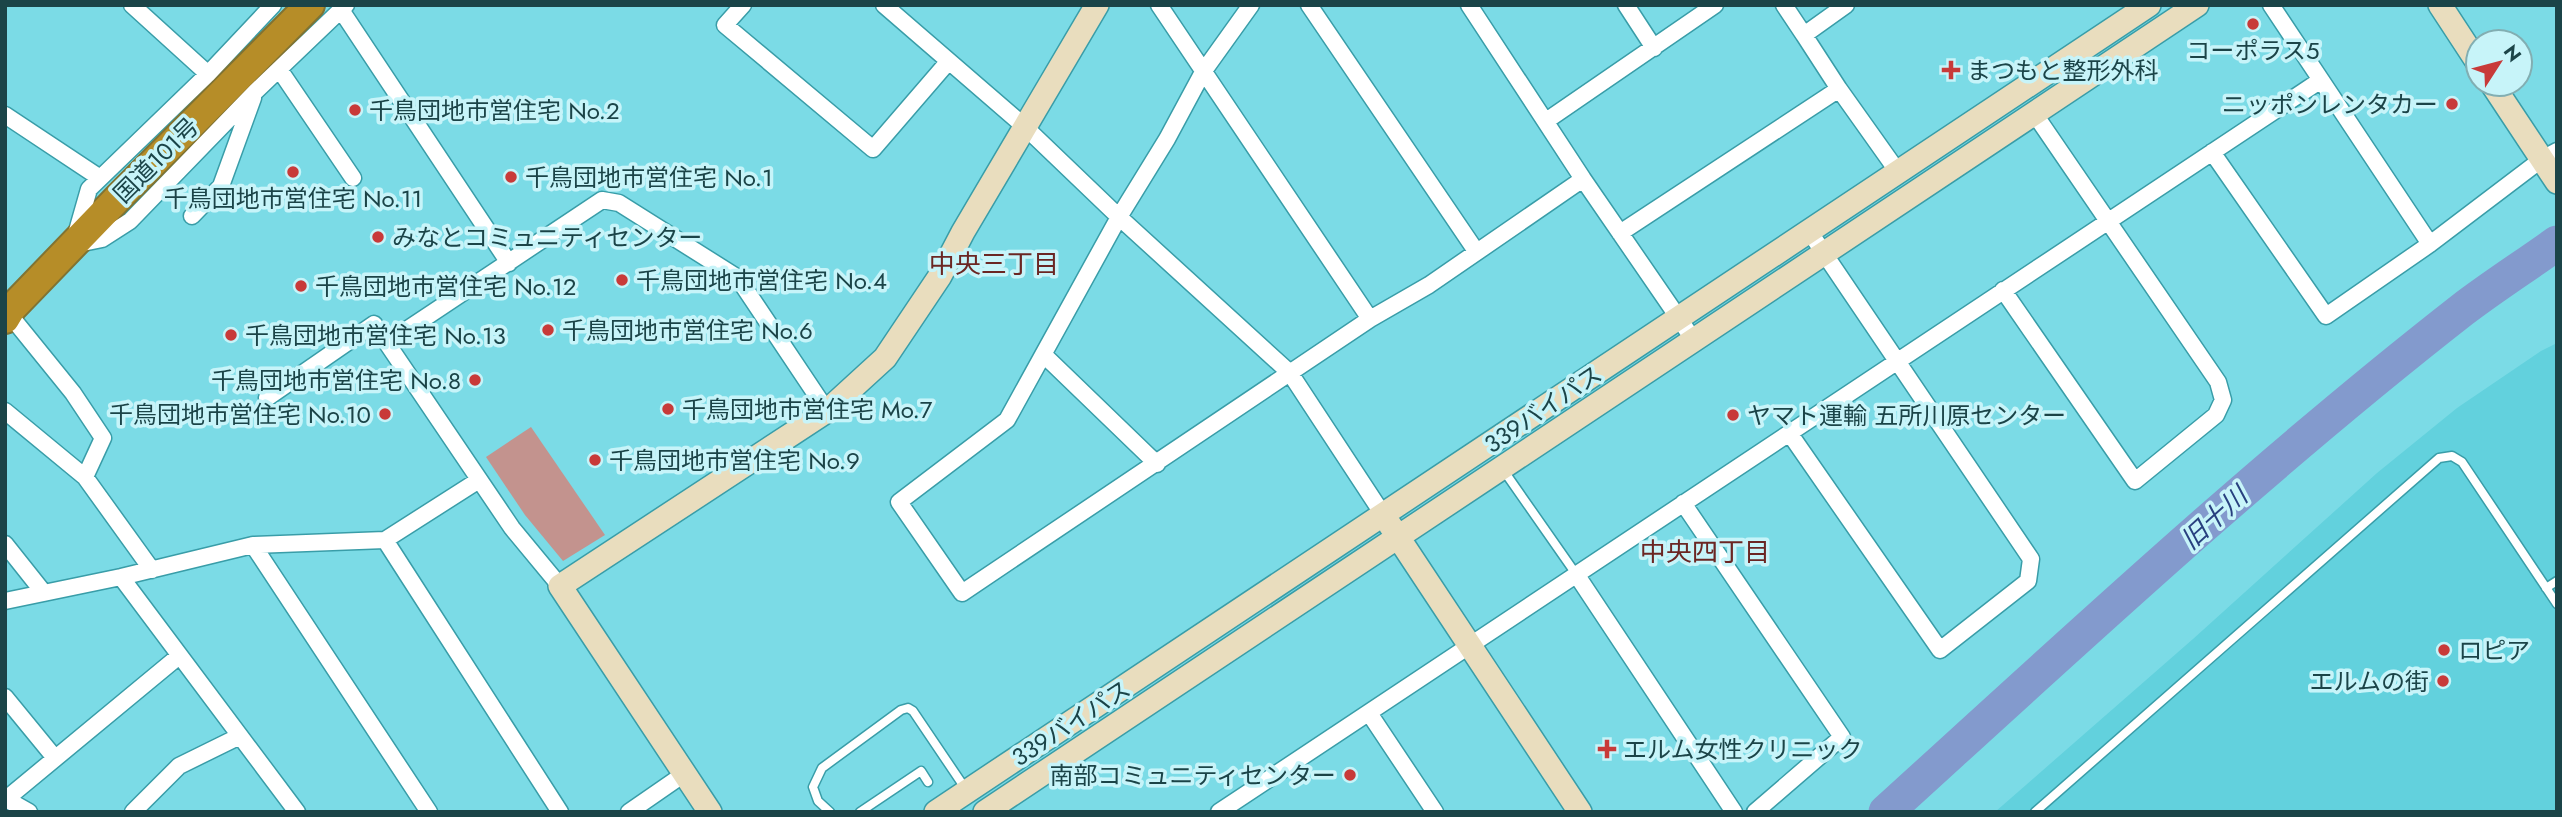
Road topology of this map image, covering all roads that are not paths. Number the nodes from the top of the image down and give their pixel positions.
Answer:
1 (273, 5) edge
2 (310, 5) edge
3 (743, 5) edge
4 (884, 5) edge
5 (1097, 5) edge
6 (1159, 5) edge
7 (1251, 5) edge
8 (1309, 5) edge
9 (1469, 5) edge
10 (1626, 5) edge
11 (1715, 5) edge
12 (1784, 5) edge
13 (1846, 5) edge
14 (2149, 5) edge
15 (2197, 5) edge
16 (2271, 5) edge
17 (2440, 5) edge
18 (135, 7) edge
19 (343, 8) edge
20 (1804, 35) junction
21 (2464, 42) edge
22 (1654, 48) junction
23 (948, 62) junction
24 (279, 69) junction
25 (1203, 72) junction
26 (208, 74) junction
27 (2321, 80) junction
28 (1839, 89) junction
29 (255, 92) junction
30 (2503, 98) edge
31 (2034, 113) junction
32 (5, 115) edge
33 (1546, 121) junction
34 (1024, 126) junction
35 (2212, 152) junction
36 (2549, 155) edge
37 (1898, 172) junction
38 (353, 178) dead end
39 (1583, 179) junction
40 (2557, 182) edge
41 (109, 188) junction
42 (192, 216) dead end
43 (1119, 217) junction
44 (2108, 223) junction
45 (1809, 231) junction
46 (1620, 233) junction
47 (2430, 244) junction
48 (73, 245) junction
49 (1476, 251) junction
50 (1824, 252) junction
51 (509, 263) junction
52 (2003, 290) junction
53 (8, 311) edge
54 (1678, 318) junction
55 (1370, 319) junction
56 (1693, 339) junction
57 (387, 343) junction
58 (1044, 355) junction
59 (1898, 362) junction
60 (1290, 373) junction
61 (267, 398) dead end
62 (5, 411) edge
63 (827, 411) junction
64 (1790, 434) junction
65 (1157, 464) junction
66 (1503, 468) junction
67 (85, 477) junction
68 (480, 480) junction
69 (1683, 503) junction
70 (1384, 516) junction
71 (1399, 539) junction
72 (385, 540) junction
73 (5, 544) edge
74 (253, 545) junction
75 (152, 570) junction
76 (1576, 574) junction
77 (121, 577) junction
78 (2557, 581) edge
79 (560, 586) junction
80 (2546, 589) junction
81 (44, 593) junction
82 (5, 601) edge
83 (2557, 604) edge
84 (1471, 645) junction
85 (178, 656) junction
86 (5, 697) edge
87 (1369, 713) junction
88 (240, 736) junction
89 (55, 758) junction
90 (684, 774) junction
91 (928, 782) dead end
92 (968, 791) junction
93 (6, 799) edge
94 (29, 812) edge
95 (133, 812) edge
96 (297, 812) edge
97 (429, 812) edge
98 (560, 812) edge
99 (629, 812) edge
100 (710, 812) edge
101 (830, 812) edge
102 (860, 812) edge
103 (936, 812) edge
104 (985, 812) edge
105 (1219, 812) edge
106 (1435, 812) edge
107 (1580, 812) edge
108 (1734, 812) edge
109 (1755, 812) edge
110 (2035, 812) edge

1 - 26 street
2 - 41 highway, 国道101号
3 - 23 street
4 - 23 street
5 - 34 street
6 - 25 street
7 - 25 street
8 - 49 street
9 - 33 street
10 - 22 street
11 - 22 street
12 - 20 street
13 - 20 street
14 - 37 street, 339バイパス
15 - 31 street
16 - 27 street
17 - 21 street
18 - 26 street
19 - 24 street
19 - 51 street
20 - 28 street
22 - 33 street
23 - 34 street
24 - 29 street
24 - 38 street
25 - 43 street
25 - 55 street
26 - 41 street
27 - 35 street
27 - 47 street
28 - 37 street
28 - 46 street
29 - 42 street
29 - 48 street
30 - 36 street
31 - 44 street
31 - 50 street
32 - 41 street
33 - 39 street
34 - 43 street
34 - 63 street
35 - 44 street
35 - 47 street
36 - 40 street
36 - 47 street
37 - 45 street, 339バイパス
39 - 46 street
39 - 49 street
41 - 48 highway, 国道101号
43 - 58 street
43 - 60 street
44 - 52 street
44 - 52 street
45 - 50 street
45 - 54 street, 339バイパス
46 - 54 street
48 - 53 highway, 国道101号
49 - 55 street
50 - 56 street
50 - 59 street
51 - 57 street
51 - 63 street
52 - 59 street
53 - 67 street
54 - 56 street
54 - 70 street, 339バイパス
55 - 60 street
56 - 66 street
57 - 61 street
57 - 68 street
58 - 65 street
58 - 65 street
59 - 64 street
59 - 64 street
60 - 65 street
60 - 70 street
62 - 67 street
63 - 79 street
64 - 69 street
66 - 71 street
66 - 76 lane
67 - 75 street
68 - 72 street
68 - 79 street
69 - 76 street
69 - 109 street
70 - 71 street
70 - 92 street, 339バイパス
71 - 84 street
71 - 104 street
72 - 74 street
72 - 98 street
73 - 81 street
74 - 75 street
74 - 97 street
75 - 77 street
76 - 84 street
76 - 108 street
77 - 81 street
77 - 85 street
78 - 80 lane
79 - 90 street
80 - 83 lane
80 - 110 lane
81 - 82 street
84 - 87 street
84 - 107 street
85 - 88 street
85 - 89 street
86 - 89 street
87 - 105 street
87 - 106 street
88 - 95 street
88 - 96 street
89 - 93 street
90 - 99 street
90 - 100 street
91 - 102 lane
92 - 101 lane
92 - 103 street, 339バイパス
93 - 94 street

